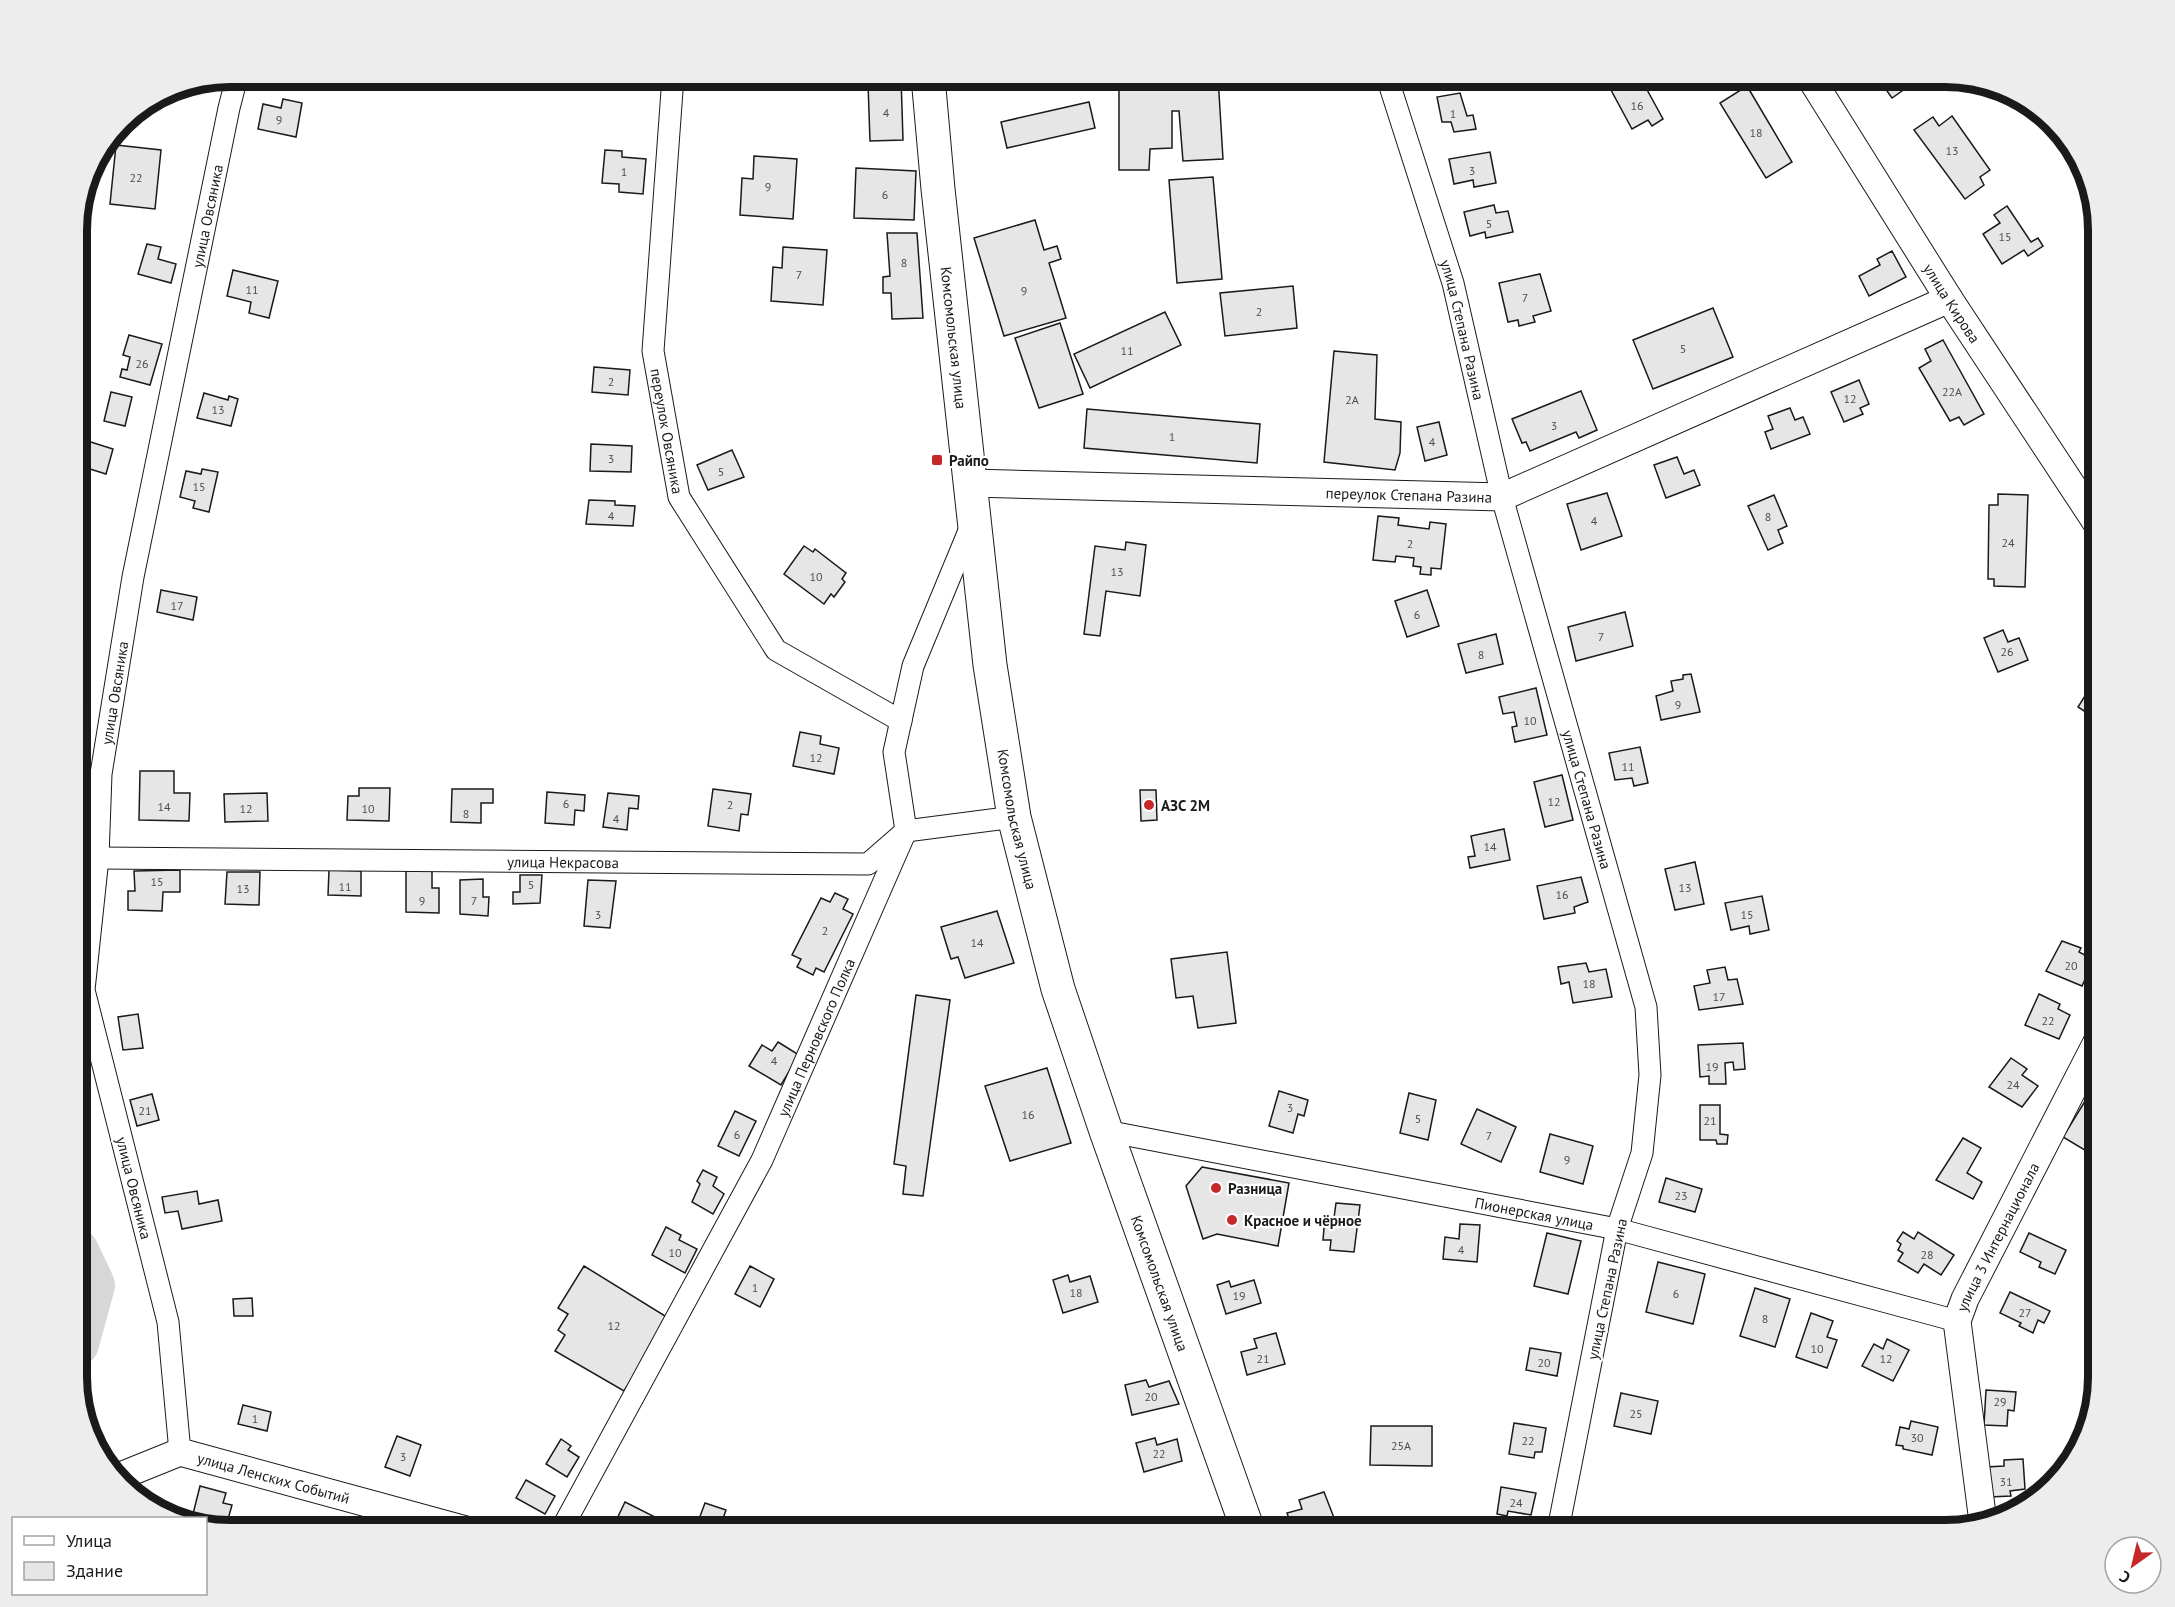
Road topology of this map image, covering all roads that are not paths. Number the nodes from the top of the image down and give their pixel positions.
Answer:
1 (234, 87) edge
2 (672, 87) edge
3 (929, 87) edge
4 (1391, 87) edge
5 (1817, 87) edge
6 (1949, 299) junction
7 (971, 483) junction
8 (1502, 497) junction
9 (2088, 510) edge
10 (975, 517) junction
11 (901, 721) junction
12 (1014, 817) junction
13 (906, 831) junction
14 (98, 858) junction
15 (87, 962) edge
16 (87, 1002) edge
17 (2088, 1059) edge
18 (1106, 1131) junction
19 (1617, 1229) junction
20 (1957, 1321) junction
21 (180, 1452) junction
22 (126, 1475) edge
23 (1982, 1514) edge
24 (429, 1520) edge
25 (566, 1520) edge
26 (1244, 1520) edge
27 (1560, 1520) edge

1 - 14 street, улица Овсяника
2 - 11 street, переулок Овсяника
3 - 7 main road, Комсомольская улица
4 - 8 street, улица Степана Разина
5 - 6 street, улица Кирова
6 - 8 street, переулок Степана Разина
6 - 9 street, улица Кирова
7 - 8 street, переулок Степана Разина
7 - 10 main road, Комсомольская улица
8 - 19 street, улица Степана Разина
10 - 11 street
10 - 12 main road, Комсомольская улица
11 - 13 street
12 - 13 street
12 - 18 main road, Комсомольская улица
13 - 14 street, улица Некрасова
13 - 25 street, улица Перновского Полка
14 - 15 street, улица Овсяника
16 - 21 street, улица Овсяника
17 - 20 street, улица 3 Интернационала
18 - 19 street, Пионерская улица
18 - 26 main road, Комсомольская улица
19 - 20 street, Пионерская улица
19 - 27 street, улица Степана Разина
20 - 23 street, улица 3 Интернационала
21 - 22 street, улица Ленских Событий
21 - 24 street, улица Ленских Событий

